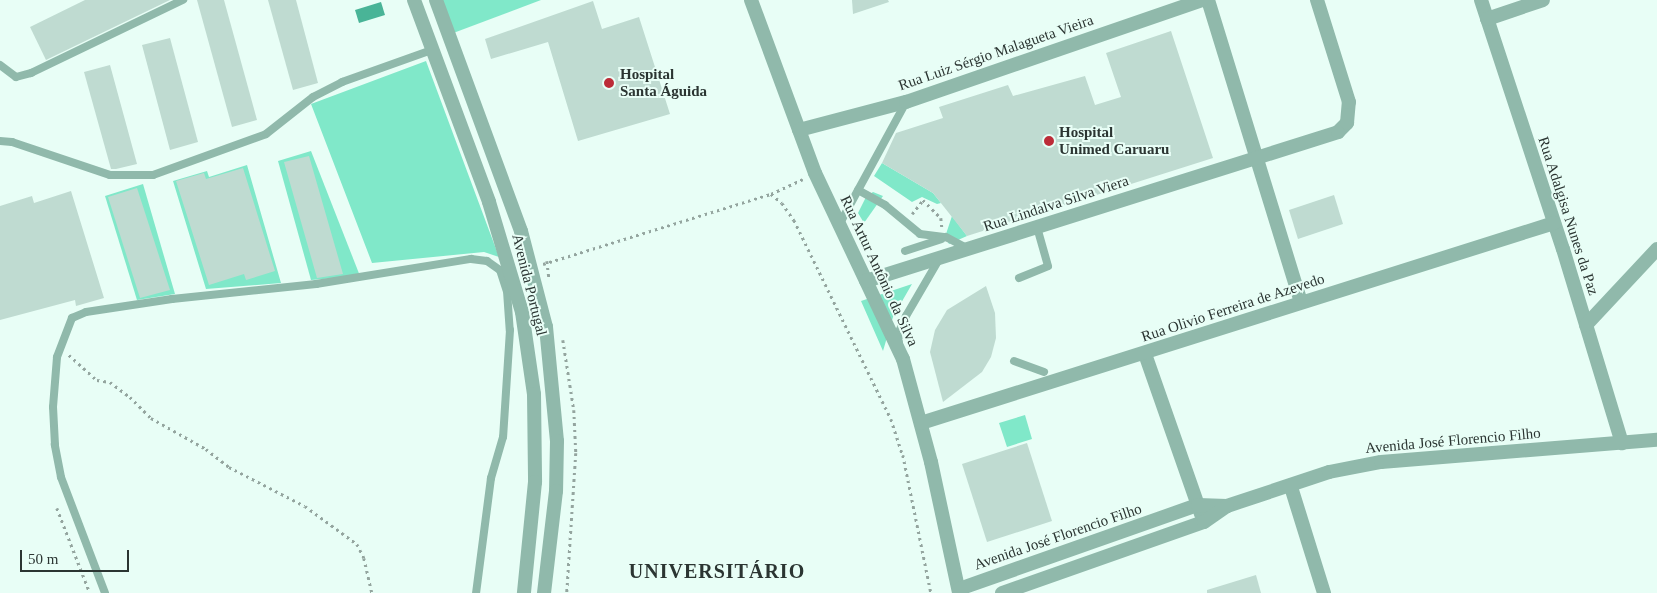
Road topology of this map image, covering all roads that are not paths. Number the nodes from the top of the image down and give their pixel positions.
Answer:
1 (183, 0) edge
2 (414, 0) edge
3 (436, 0) edge
4 (751, 0) edge
5 (1202, 0) edge
6 (1208, 0) edge
7 (1318, 0) edge
8 (1481, 0) edge
9 (1543, 0) edge
10 (1487, 19) junction
11 (432, 50) junction
12 (0, 65) edge
13 (906, 102) junction
14 (799, 130) junction
15 (0, 142) edge
16 (1256, 156) junction
17 (858, 190) junction
18 (1554, 223) junction
19 (839, 225) junction
20 (1037, 227) junction
21 (946, 237) junction
22 (969, 249) junction
23 (1657, 249) edge
24 (905, 251) dead end
25 (938, 260) junction
26 (1020, 278) dead end
27 (866, 281) junction
28 (1301, 302) junction
29 (1586, 325) junction
30 (1145, 354) junction
31 (902, 360) junction
32 (1014, 361) dead end
33 (551, 363) junction
34 (530, 364) junction
35 (1044, 372) dead end
36 (921, 423) junction
37 (1657, 440) edge
38 (1622, 443) junction
39 (1291, 487) junction
40 (1198, 505) junction
41 (1227, 506) junction
42 (1204, 522) junction
43 (959, 591) edge
44 (105, 593) edge
45 (476, 593) edge
46 (524, 593) edge
47 (544, 593) edge
48 (1002, 593) edge
49 (1324, 593) edge

1 - 12 lane
2 - 11 street, Avenida Portugal
3 - 33 street, Avenida Portugal
4 - 14 street, Rua Artur Antônio da Silva
5 - 13 street, Rua Luiz Sérgio Malagueta Vieira
6 - 16 street
7 - 16 street, Rua Lindalva Silva Viera
8 - 10 street, Rua Adalgisa Nunes da Paz
9 - 10 street
10 - 18 street, Rua Adalgisa Nunes da Paz
11 - 15 lane
11 - 34 street, Avenida Portugal
13 - 14 street, Rua Luiz Sérgio Malagueta Vieira
13 - 17 lane
14 - 19 street, Rua Artur Antônio da Silva
16 - 20 street, Rua Lindalva Silva Viera
16 - 28 street
17 - 19 lane
17 - 21 lane
18 - 28 street, Rua Olivio Ferreira de Azevedo
18 - 29 street, Rua Adalgisa Nunes da Paz
19 - 27 street, Rua Artur Antônio da Silva
20 - 22 street, Rua Lindalva Silva Viera
20 - 26 lane
21 - 22 lane
21 - 24 lane
22 - 25 street, Rua Lindalva Silva Viera
23 - 29 street
25 - 27 street, Rua Lindalva Silva Viera
25 - 31 lane
27 - 31 street, Rua Artur Antônio da Silva
28 - 30 street, Rua Olivio Ferreira de Azevedo
29 - 38 street, Rua Adalgisa Nunes da Paz
30 - 36 street, Rua Olivio Ferreira de Azevedo
30 - 40 street
31 - 36 street, Rua Artur Antônio da Silva
32 - 35 lane
33 - 34 street
33 - 47 street, Avenida Portugal
34 - 46 street, Avenida Portugal
36 - 43 street, Rua Artur Antônio da Silva
37 - 38 street, Avenida José Florencio Filho
38 - 39 street, Avenida José Florencio Filho
39 - 41 street, Avenida José Florencio Filho
39 - 49 street
40 - 41 street, Avenida José Florencio Filho
40 - 42 street
40 - 43 street, Avenida José Florencio Filho
41 - 42 street, Avenida José Florencio Filho
42 - 48 street, Avenida José Florencio Filho
44 - 45 lane

